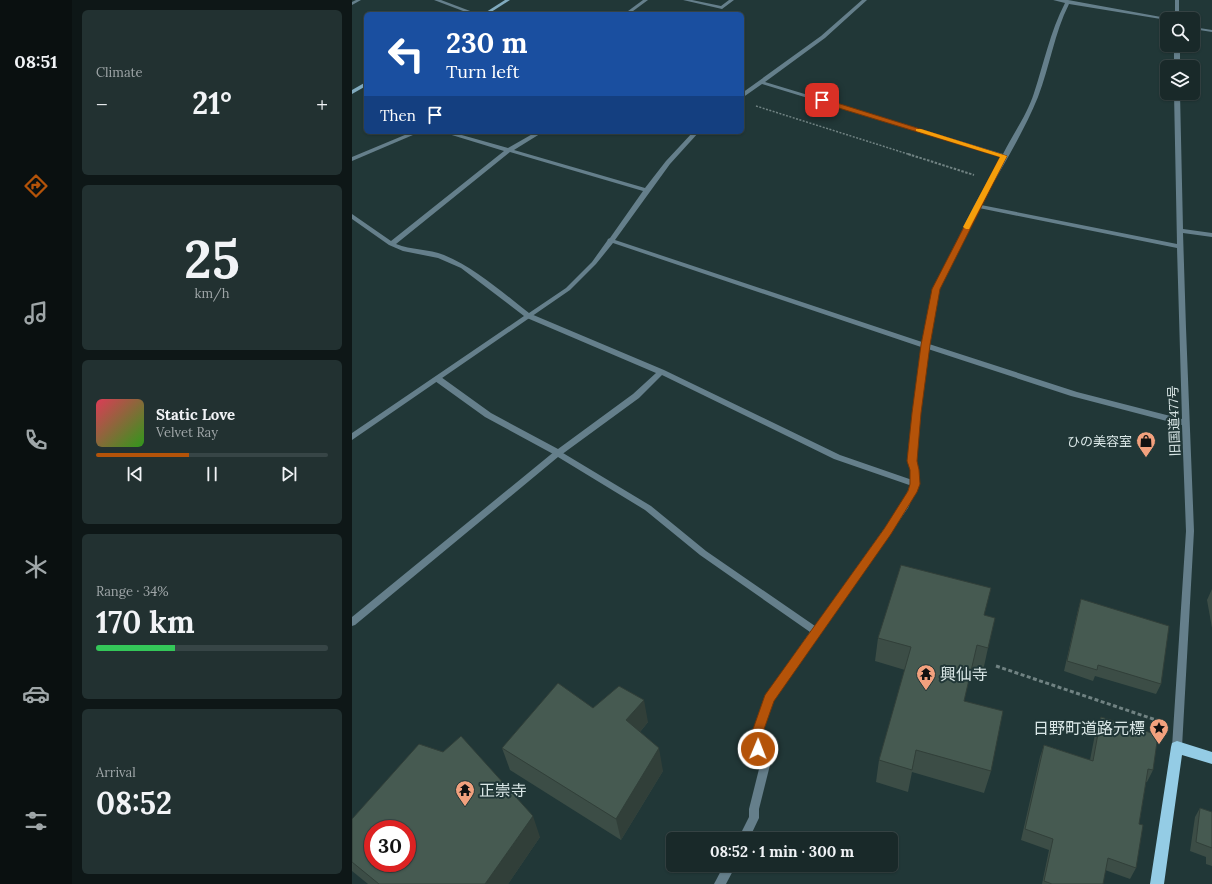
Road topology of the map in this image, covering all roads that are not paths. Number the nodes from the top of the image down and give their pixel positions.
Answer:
1 (359, 0) edge
2 (436, 0) edge
3 (508, 0) edge
4 (646, 0) edge
5 (685, 0) edge
6 (732, 0) edge
7 (865, 0) edge
8 (1055, 0) edge
9 (1177, 0) edge
10 (1066, 1) edge
11 (352, 4) edge
12 (470, 12) edge
13 (488, 12) edge
14 (629, 12) edge
15 (1177, 12) edge
16 (1160, 17) edge
17 (1200, 29) edge
18 (1212, 31) edge
19 (761, 82) junction
20 (364, 85) edge
21 (744, 90) edge
22 (748, 91) junction
23 (352, 92) edge
24 (744, 94) edge
25 (1176, 100) edge
26 (412, 134) edge
27 (452, 134) edge
28 (536, 134) edge
29 (694, 134) edge
30 (508, 150) junction
31 (1004, 156) junction
32 (352, 158) edge
33 (646, 190) junction
34 (977, 206) junction
35 (352, 216) edge
36 (1180, 231) junction
37 (1212, 235) edge
38 (610, 240) junction
39 (391, 244) junction
40 (1180, 247) junction
41 (529, 316) junction
42 (925, 345) junction
43 (661, 372) junction
44 (438, 379) junction
45 (1186, 423) junction
46 (352, 437) edge
47 (558, 453) junction
48 (915, 484) junction
49 (352, 622) edge
50 (817, 632) junction
51 (1177, 747) junction
52 (1212, 758) edge
53 (747, 832) edge
54 (726, 872) edge
55 (720, 884) edge
56 (1157, 884) edge

1 - 11 street
2 - 12 street
3 - 13 street
4 - 14 street
5 - 6 street
7 - 19 street
8 - 10 street
9 - 15 street
10 - 16 street
10 - 31 street
17 - 18 street
19 - 22 street
19 - 31 street
20 - 23 street
21 - 22 street
22 - 24 street
25 - 36 street, 旧国道477号
26 - 32 street
27 - 30 street
28 - 30 street
29 - 33 street
30 - 33 street
30 - 39 street
31 - 34 street
33 - 38 street
34 - 40 street
34 - 42 street
35 - 39 street
36 - 37 street
36 - 40 street, 旧国道477号
38 - 41 street
38 - 42 street
39 - 41 street
40 - 45 street, 旧国道477号
41 - 43 street
41 - 44 street
42 - 45 street
42 - 48 street
43 - 47 street
43 - 48 street
44 - 46 street
44 - 47 street
45 - 51 street, 旧国道477号
47 - 49 street
47 - 50 street
48 - 50 street
50 - 53 street
51 - 52 main road
51 - 56 main road
54 - 55 street

